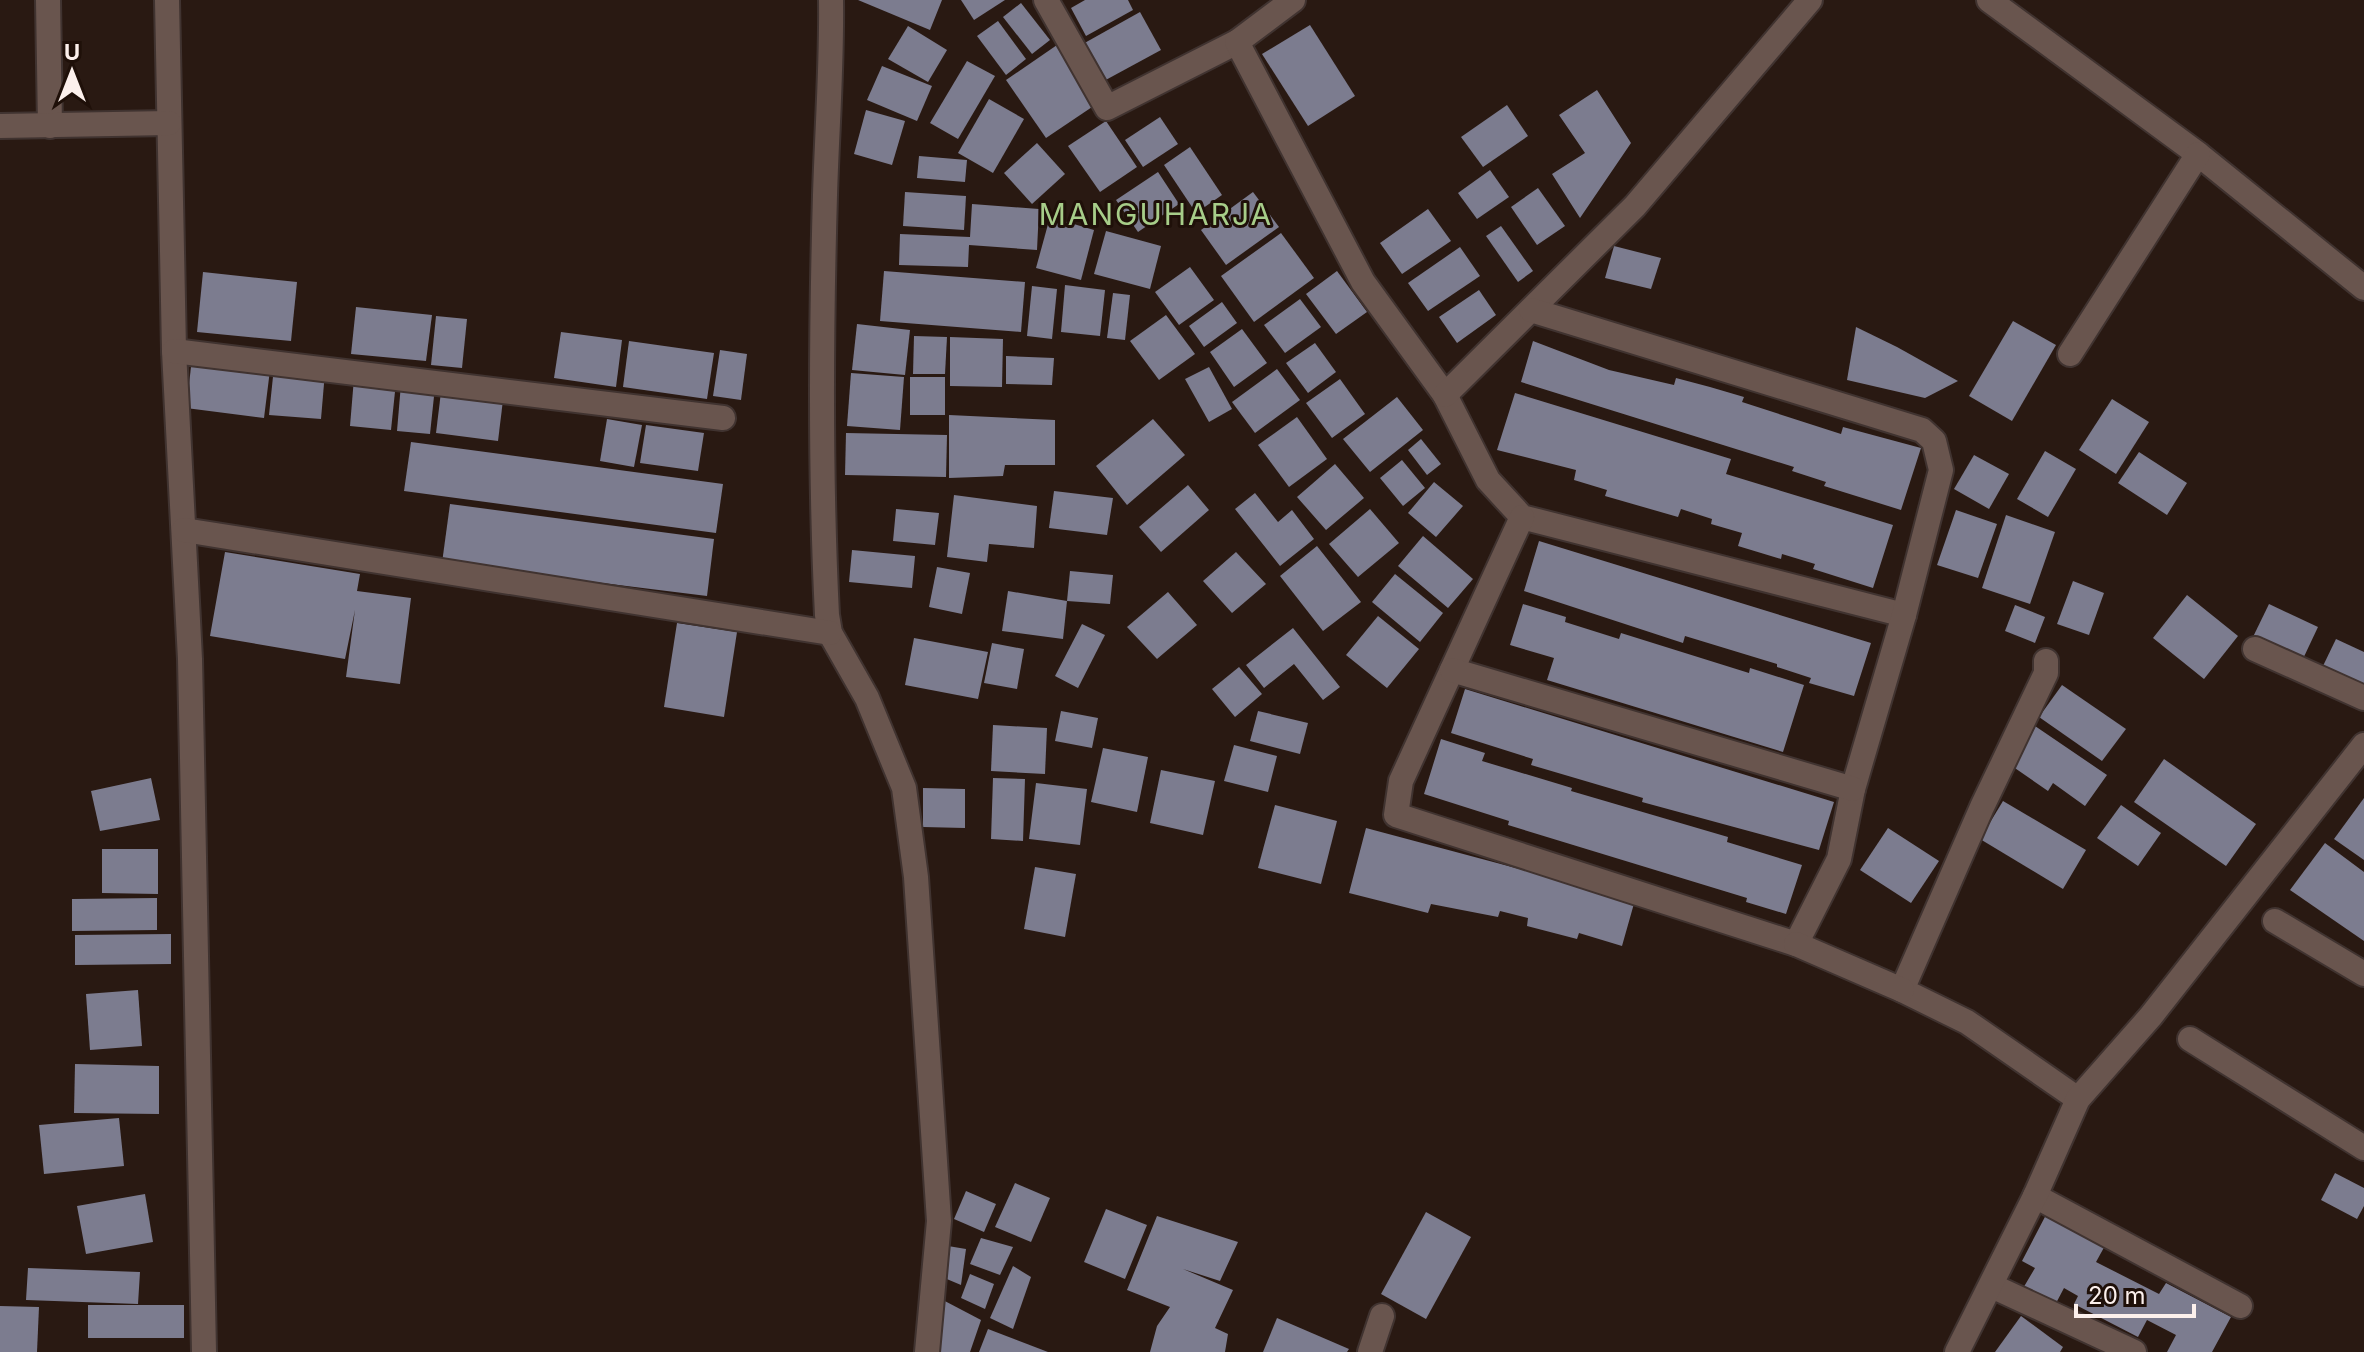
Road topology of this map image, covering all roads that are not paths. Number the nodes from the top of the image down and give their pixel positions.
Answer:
1 (48, 0) edge
2 (167, 0) edge
3 (831, 0) edge
4 (1046, 0) edge
5 (1293, 0) edge
6 (1810, 0) edge
7 (1989, 0) edge
8 (1237, 42) junction
9 (169, 123) junction
10 (0, 126) edge
11 (50, 126) junction
12 (2198, 154) junction
13 (2364, 288) edge
14 (1531, 310) junction
15 (174, 351) junction
16 (2070, 354) dead end
17 (1445, 395) junction
18 (723, 418) dead end
19 (1522, 517) junction
20 (184, 530) junction
21 (1904, 615) junction
22 (830, 633) junction
23 (2255, 649) dead end
24 (2046, 661) dead end
25 (1452, 670) junction
26 (2364, 698) edge
27 (2359, 760) edge
28 (1853, 789) junction
29 (2275, 921) dead end
30 (1796, 944) junction
31 (2364, 974) edge
32 (1902, 990) junction
33 (2190, 1039) dead end
34 (2078, 1099) junction
35 (2364, 1148) edge
36 (2035, 1196) junction
37 (1992, 1286) junction
38 (2240, 1306) dead end
39 (1382, 1316) dead end
40 (204, 1352) edge
41 (927, 1352) edge
42 (1370, 1352) edge
43 (1957, 1352) edge
44 (2134, 1352) edge

1 - 11 street
2 - 9 street
3 - 22 street
4 - 8 street
5 - 8 street
6 - 14 street
7 - 12 street
8 - 17 street
9 - 11 street
9 - 15 street
10 - 11 street
12 - 13 street
12 - 16 street
14 - 17 street
14 - 21 street
15 - 18 street
15 - 20 street
17 - 19 street
19 - 21 street
19 - 25 street
20 - 22 street
20 - 40 street
21 - 28 street
22 - 41 street
23 - 26 street
24 - 32 street
25 - 28 street
25 - 30 street
27 - 34 street
28 - 30 street
29 - 31 street
30 - 32 street
32 - 34 street
33 - 35 street
34 - 36 street
36 - 37 street
36 - 38 street
37 - 43 street
37 - 44 street
39 - 42 street

